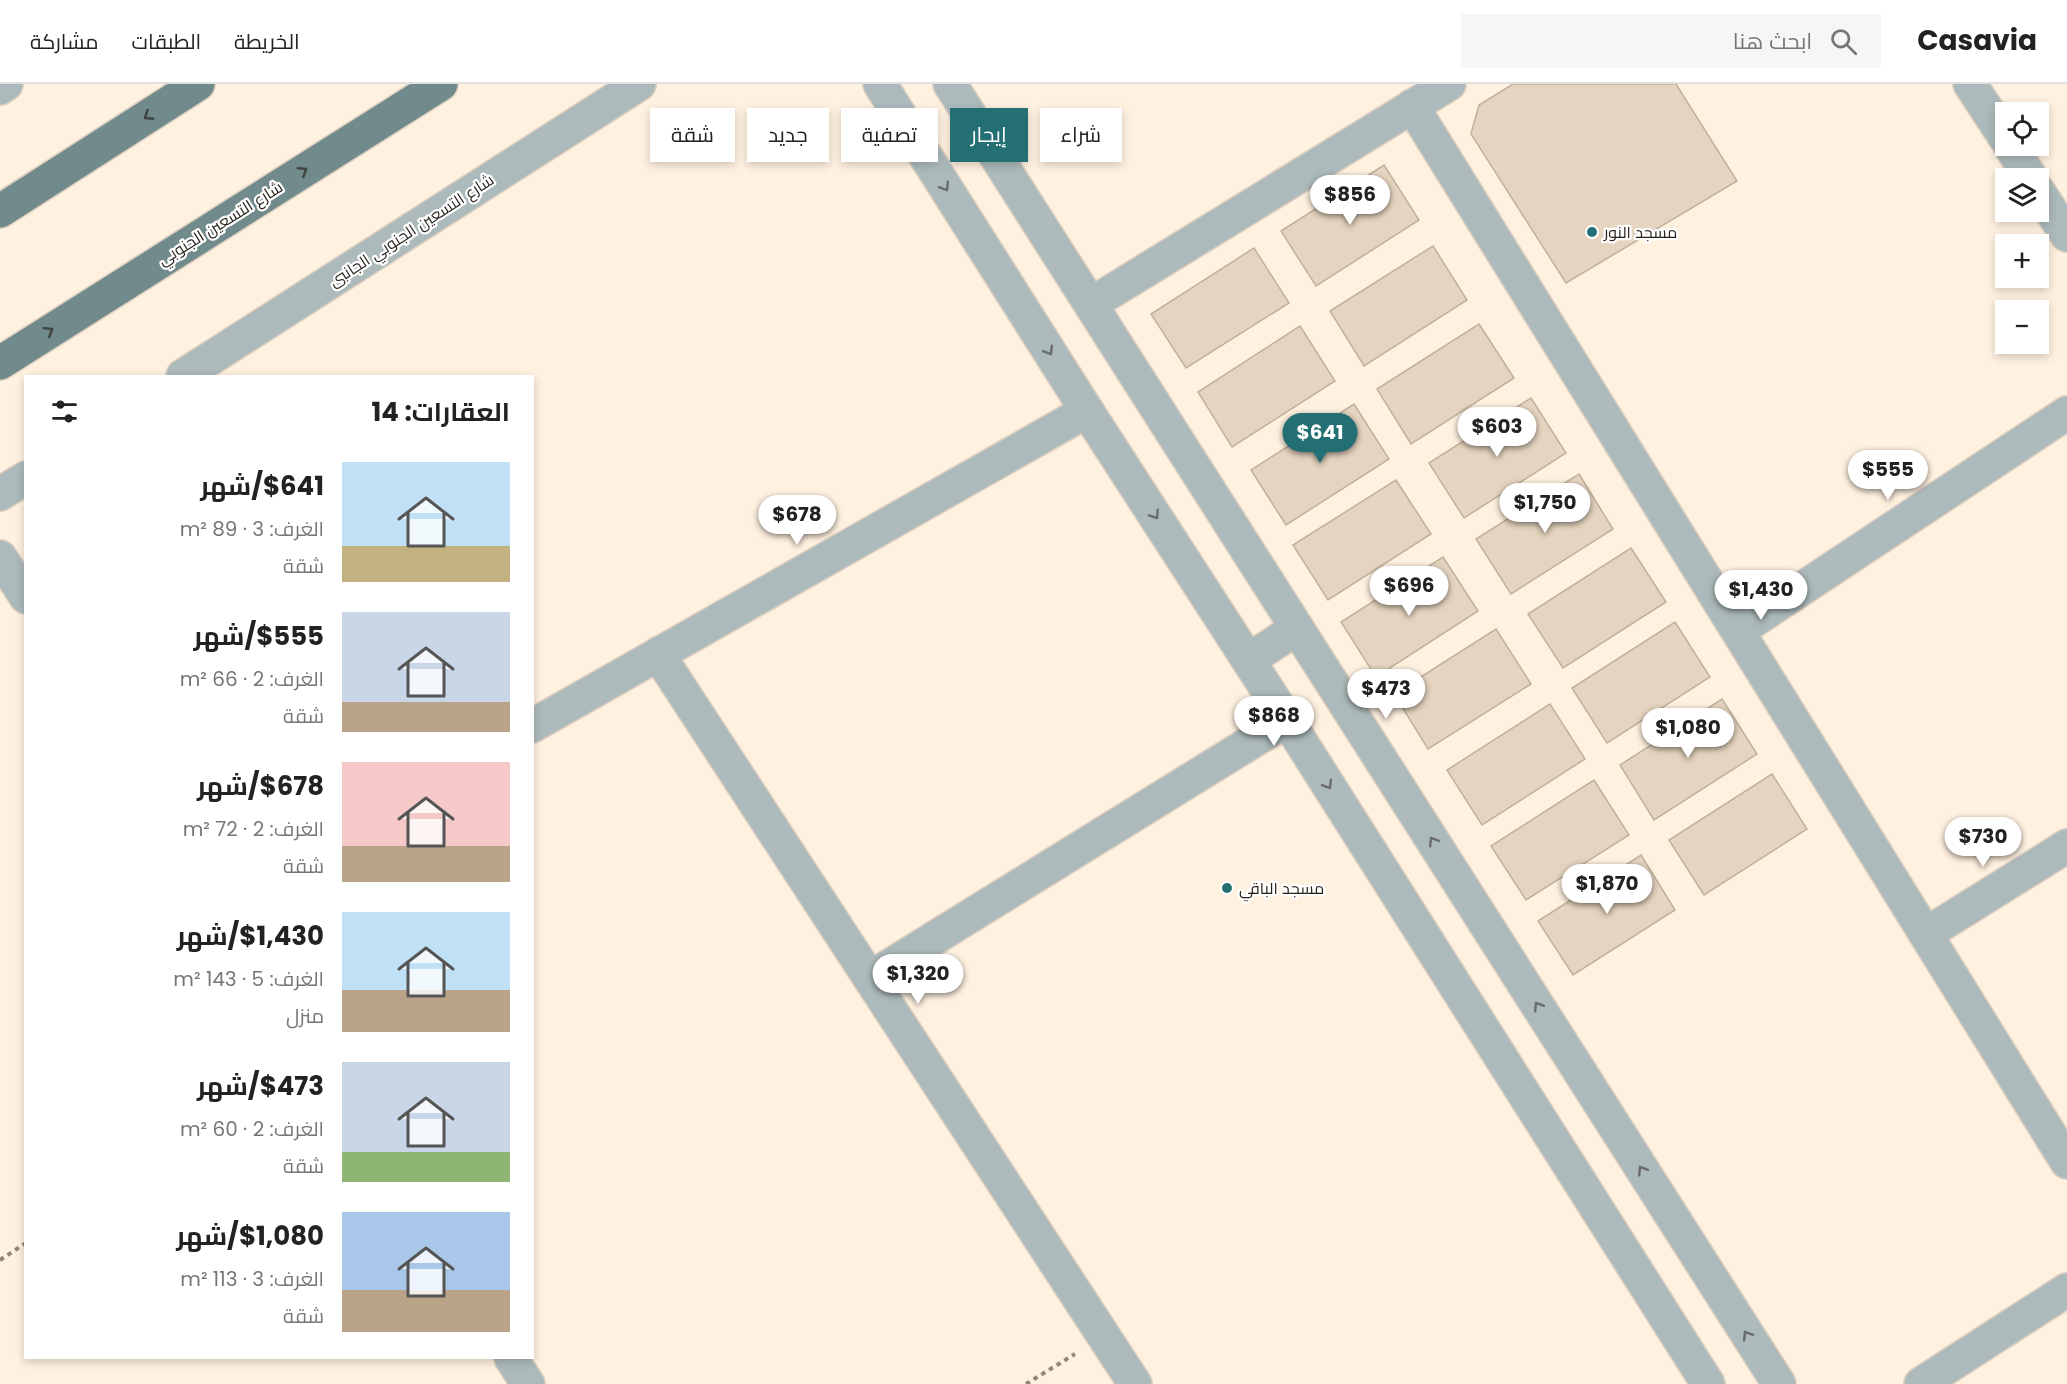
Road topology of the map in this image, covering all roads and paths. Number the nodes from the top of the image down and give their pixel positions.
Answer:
1 (6, 84) edge
2 (198, 84) edge
3 (441, 84) edge
4 (639, 84) edge
5 (880, 84) edge
6 (950, 84) edge
7 (1449, 84) edge
8 (1970, 84) edge
9 (0, 88) edge
10 (1412, 106) junction
11 (1995, 122) edge
12 (2049, 208) edge
13 (0, 211) edge
14 (2067, 235) edge
15 (1090, 304) junction
16 (0, 363) edge
17 (185, 375) edge
18 (1087, 411) junction
19 (2067, 413) edge
20 (24, 479) edge
21 (0, 494) edge
22 (0, 557) edge
23 (24, 594) edge
24 (1297, 628) junction
25 (1738, 631) junction
26 (657, 654) junction
27 (1249, 660) junction
28 (1287, 720) junction
29 (534, 725) edge
30 (2067, 846) edge
31 (1926, 934) junction
32 (870, 978) junction
33 (2067, 1162) edge
34 (24, 1244) edge
35 (0, 1260) edge
36 (2067, 1290) edge
37 (1104, 1336) junction
38 (512, 1359) edge
39 (528, 1384) edge
40 (1026, 1384) edge
41 (1135, 1384) edge
42 (1708, 1384) edge
43 (1779, 1384) edge
44 (1921, 1384) edge

1 - 9 street
2 -> 13 main road
16 -> 3 main road, شارع التسعين الجنوبي
4 - 17 street, شارع التسعين الجنوبي الجانبى
5 -> 18 street
6 - 15 street
7 - 10 street
8 - 11 street
10 - 15 street
10 - 25 street
12 - 14 street
15 - 24 street
18 - 26 street
18 -> 27 street
19 - 25 street
20 - 21 street
22 - 23 street
24 - 27 street
43 -> 24 street
25 - 31 street
26 - 29 street
26 - 32 street
27 - 28 street
28 - 32 street
28 -> 42 street
30 - 31 street
31 - 33 street
32 - 37 street
34 - 35 path
36 - 44 street
37 - 40 path
37 - 41 street
38 - 39 street

